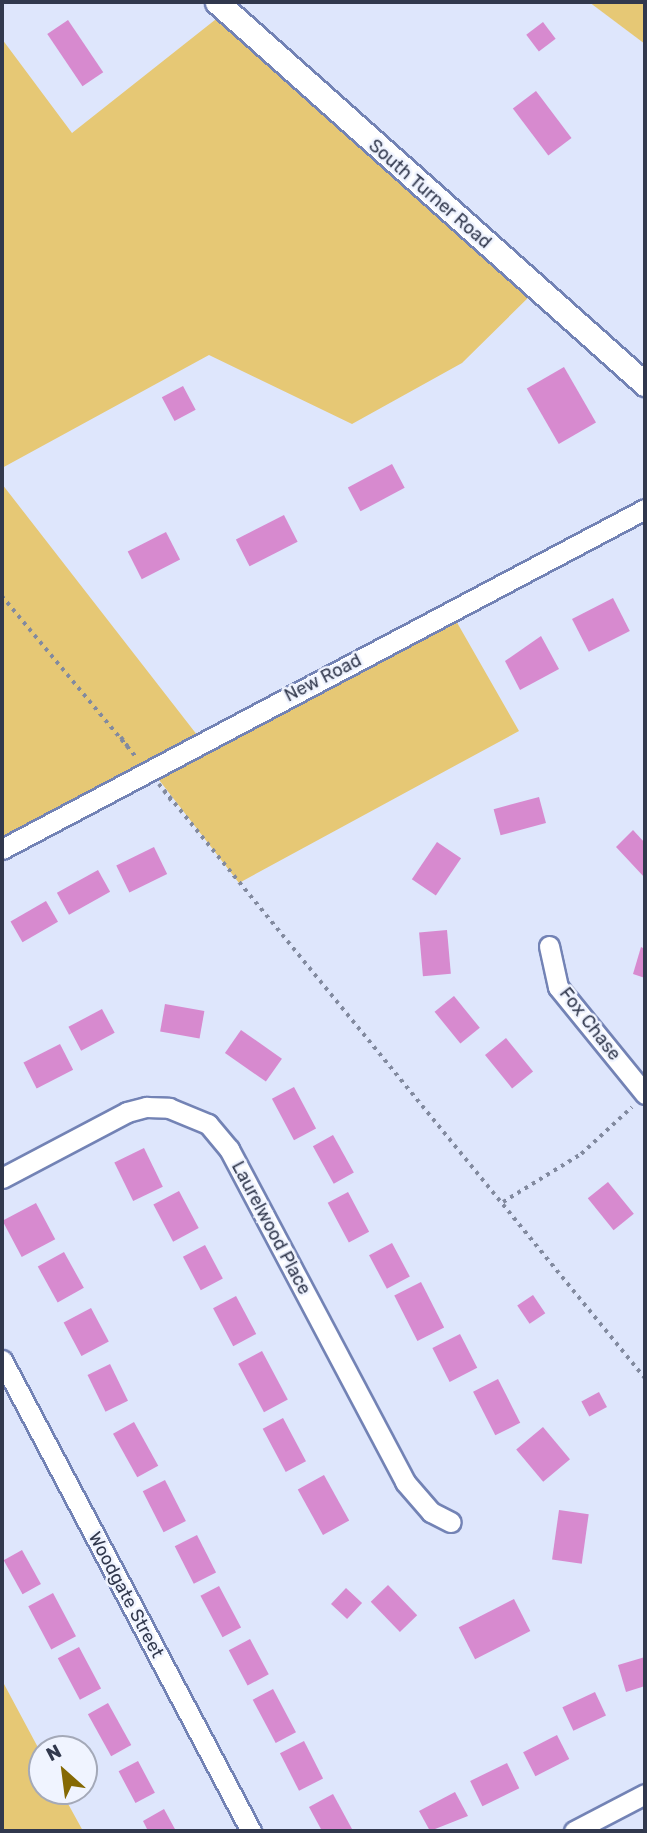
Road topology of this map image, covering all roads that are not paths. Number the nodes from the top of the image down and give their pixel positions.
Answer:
1 (217, 2) edge
2 (645, 384) edge
3 (645, 509) edge
4 (2, 849) edge
5 (548, 946) dead end
6 (642, 1093) edge
7 (2, 1178) edge
8 (2, 1360) edge
9 (451, 1522) dead end
10 (645, 1794) edge
11 (251, 1831) edge
12 (574, 1831) edge

1 - 2 street, South Turner Road
3 - 4 street, New Road
5 - 6 street, Fox Chase
7 - 9 street, Laurelwood Place
8 - 11 street, Woodgate Street
10 - 12 street

